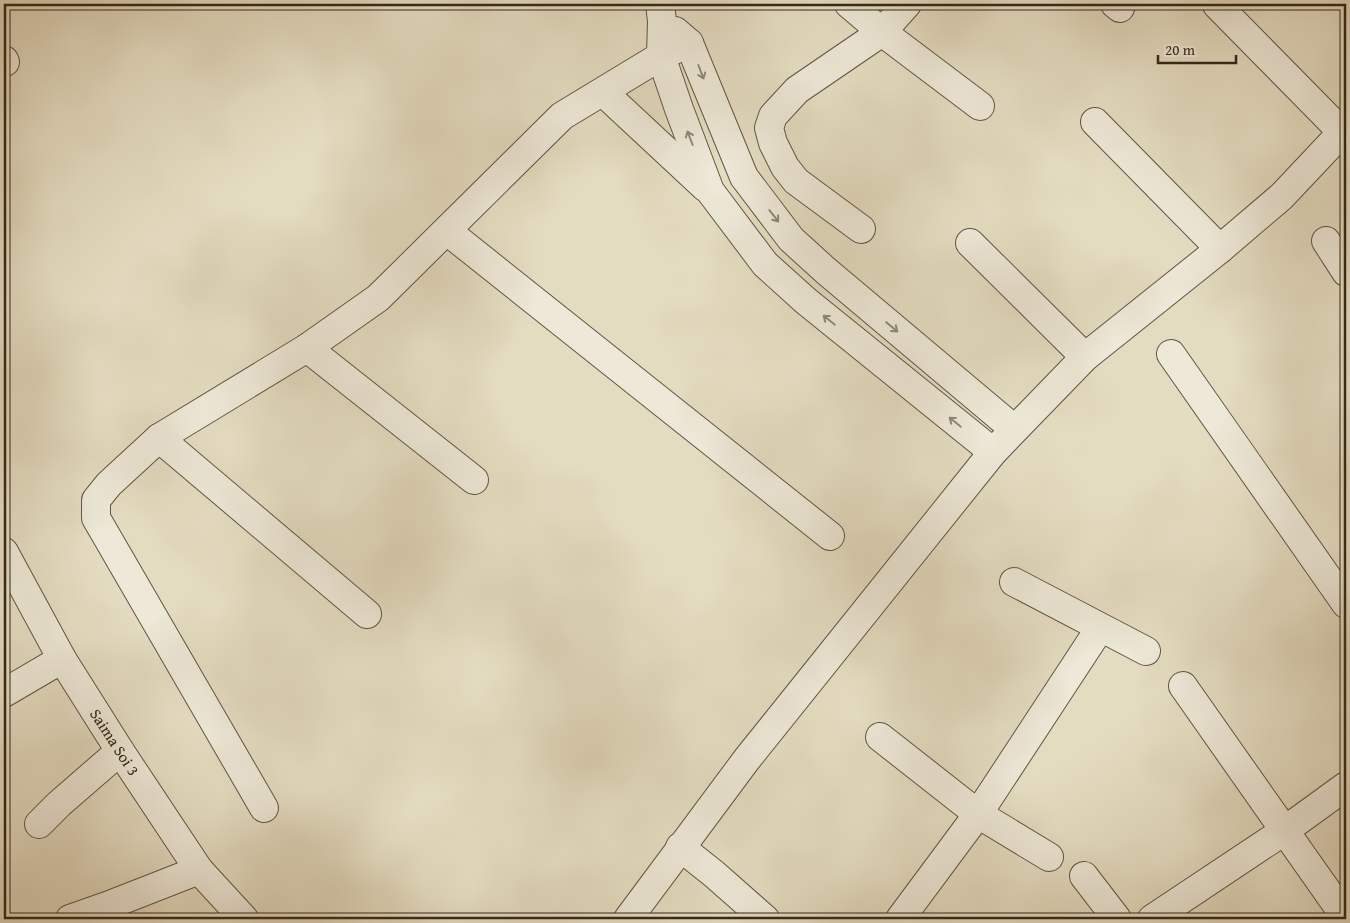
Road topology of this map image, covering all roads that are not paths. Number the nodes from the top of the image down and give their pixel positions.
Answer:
1 (849, 4) edge
2 (907, 4) edge
3 (1217, 5) edge
4 (661, 12) edge
5 (882, 32) junction
6 (689, 43) junction
7 (661, 56) junction
8 (603, 92) junction
9 (980, 106) dead end
10 (1095, 122) dead end
11 (1345, 131) edge
12 (710, 191) junction
13 (861, 229) dead end
14 (447, 231) junction
15 (1326, 241) dead end
16 (970, 244) dead end
17 (1220, 249) junction
18 (1346, 272) edge
19 (306, 348) junction
20 (1171, 354) dead end
21 (1085, 357) junction
22 (1014, 429) junction
23 (159, 438) junction
24 (993, 452) junction
25 (474, 480) dead end
26 (830, 536) dead end
27 (4, 552) edge
28 (1014, 582) dead end
29 (1343, 593) edge
30 (366, 614) dead end
31 (1100, 628) junction
32 (1146, 651) dead end
33 (62, 659) junction
34 (1183, 686) dead end
35 (4, 693) edge
36 (880, 738) dead end
37 (120, 750) junction
38 (1346, 786) edge
39 (264, 808) dead end
40 (978, 814) junction
41 (39, 824) dead end
42 (1284, 831) junction
43 (680, 848) junction
44 (1049, 857) dead end
45 (199, 870) junction
46 (1084, 876) dead end
47 (233, 916) edge
48 (1346, 918) edge
49 (70, 919) edge
50 (628, 919) edge
51 (765, 919) edge
52 (900, 919) edge
53 (1116, 919) edge
54 (1152, 919) edge

1 - 5 street
2 - 5 street
3 - 11 street
4 - 6 street
4 - 7 street
5 - 9 street
5 - 13 street
6 - 7 street
6 -> 22 street
7 - 8 street
12 -> 7 street
8 - 12 street
8 - 14 street
10 - 17 street
11 - 17 street
24 -> 12 street
14 - 19 street
14 - 26 street
15 - 18 street
16 - 21 street
17 - 21 street
19 - 23 street
19 - 25 street
20 - 29 street
21 - 22 street
22 - 24 street
23 - 30 street
23 - 39 street
24 - 43 street
27 - 33 street, Saima Soi 3
28 - 31 street
31 - 32 street
31 - 40 street
33 - 35 street
33 - 37 street, Saima Soi 3
34 - 42 street
36 - 40 street
37 - 41 street
37 - 45 street, Saima Soi 3
38 - 42 street
40 - 44 street
40 - 52 street
42 - 48 street
42 - 54 street
43 - 50 street
43 - 51 street
45 - 47 street, Saima Soi 3
45 - 49 street
46 - 53 street

